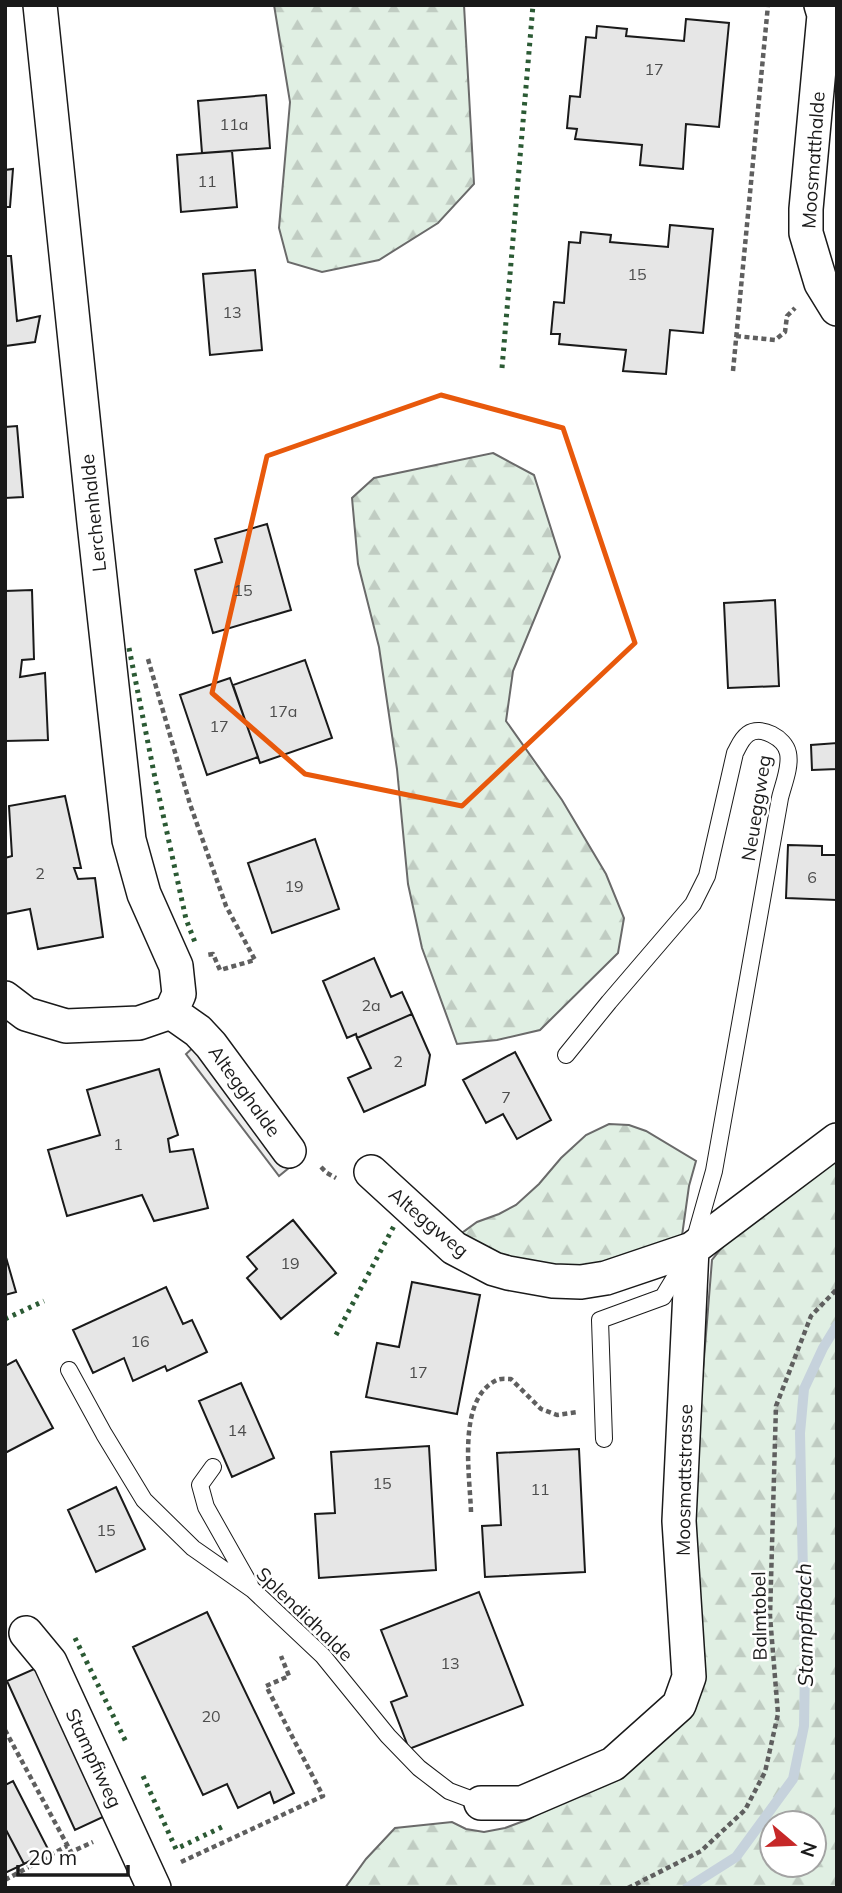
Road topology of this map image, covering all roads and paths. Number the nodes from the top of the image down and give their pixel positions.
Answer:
1 (40, 5) edge
2 (768, 5) edge
3 (821, 5) edge
4 (837, 309) edge
5 (787, 316) dead end
6 (736, 336) junction
7 (733, 371) dead end
8 (146, 654) dead end
9 (202, 955) dead end
10 (5, 998) edge
11 (171, 1012) junction
12 (566, 1055) dead end
13 (837, 1140) edge
14 (303, 1157) joint
15 (371, 1172) joint
16 (692, 1249) junction
17 (837, 1289) edge
18 (69, 1370) dead end
19 (603, 1408) junction
20 (604, 1439) dead end
21 (213, 1466) dead end
22 (471, 1512) dead end
23 (253, 1590) junction
24 (281, 1616) junction
25 (26, 1633) dead end
26 (5, 1731) edge
27 (481, 1803) joint
28 (67, 1846) junction
29 (71, 1852) dead end
30 (5, 1880) edge
31 (151, 1882) edge
32 (628, 1888) edge

1 - 11 street, Lerchenhalde
2 - 6 path
3 - 4 street, Moosmatthalde
5 - 6 path
6 - 7 path
8 - 9 path
10 - 11 street
11 - 14 street, Altegghalde
12 - 16 lane, Neueggweg
13 - 16 street
14 - 15 path
15 - 16 street, Alteggweg
16 - 19 lane, Neueggweg
16 - 27 street, Moosmattstrasse
17 - 32 path, Balmtobel
18 - 23 lane, Splendidhalde
19 - 20 lane
19 - 22 path
21 - 23 lane
23 - 24 lane, Splendidhalde
24 - 27 lane, Splendidhalde
24 - 31 path
25 - 31 street, Stampfiweg
26 - 28 path
28 - 29 path
28 - 30 path

